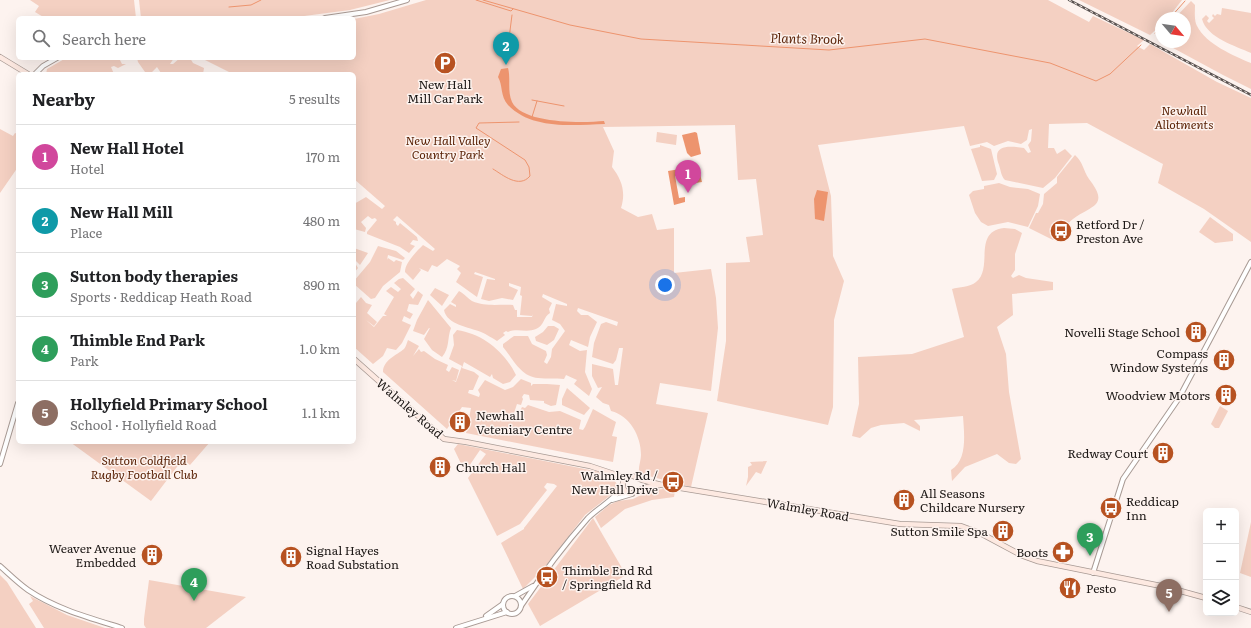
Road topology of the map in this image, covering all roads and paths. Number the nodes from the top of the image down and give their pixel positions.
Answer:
1 (407, 0) edge
2 (337, 16) edge
3 (0, 57) edge
4 (54, 60) edge
5 (25, 72) edge
6 (37, 72) edge
7 (1251, 262) edge
8 (356, 361) edge
9 (16, 410) edge
10 (0, 464) edge
11 (613, 473) junction
12 (627, 477) junction
13 (637, 478) junction
14 (662, 485) junction
15 (622, 486) junction
16 (638, 490) junction
17 (633, 494) junction
18 (610, 500) junction
19 (0, 566) edge
20 (1093, 573) junction
21 (536, 583) junction
22 (515, 596) junction
23 (1203, 597) edge
24 (503, 604) junction
25 (521, 606) junction
26 (1239, 608) edge
27 (507, 612) junction
28 (1251, 612) edge
29 (482, 619) junction
30 (122, 628) edge
31 (456, 628) edge

1 - 2 street
3 - 5 main road
4 - 6 street
7 - 20 street
8 - 11 main road, Walmley Road
9 - 10 street
11 - 12 main road, Walmley Road
11 - 15 main road
12 - 13 main road
12 - 15 main road
13 - 14 main road, Walmley Road
13 - 16 main road
14 - 16 main road
14 - 20 main road, Walmley Road
15 - 17 main road
15 - 18 street
16 - 17 main road
17 - 18 street
18 - 21 street
19 - 30 street
20 - 23 main road, Walmley Road
21 - 22 street
21 - 25 street
22 - 24 street
22 - 25 street
24 - 27 street
24 - 29 street
25 - 27 street
26 - 28 main road
27 - 29 street
29 - 31 street

